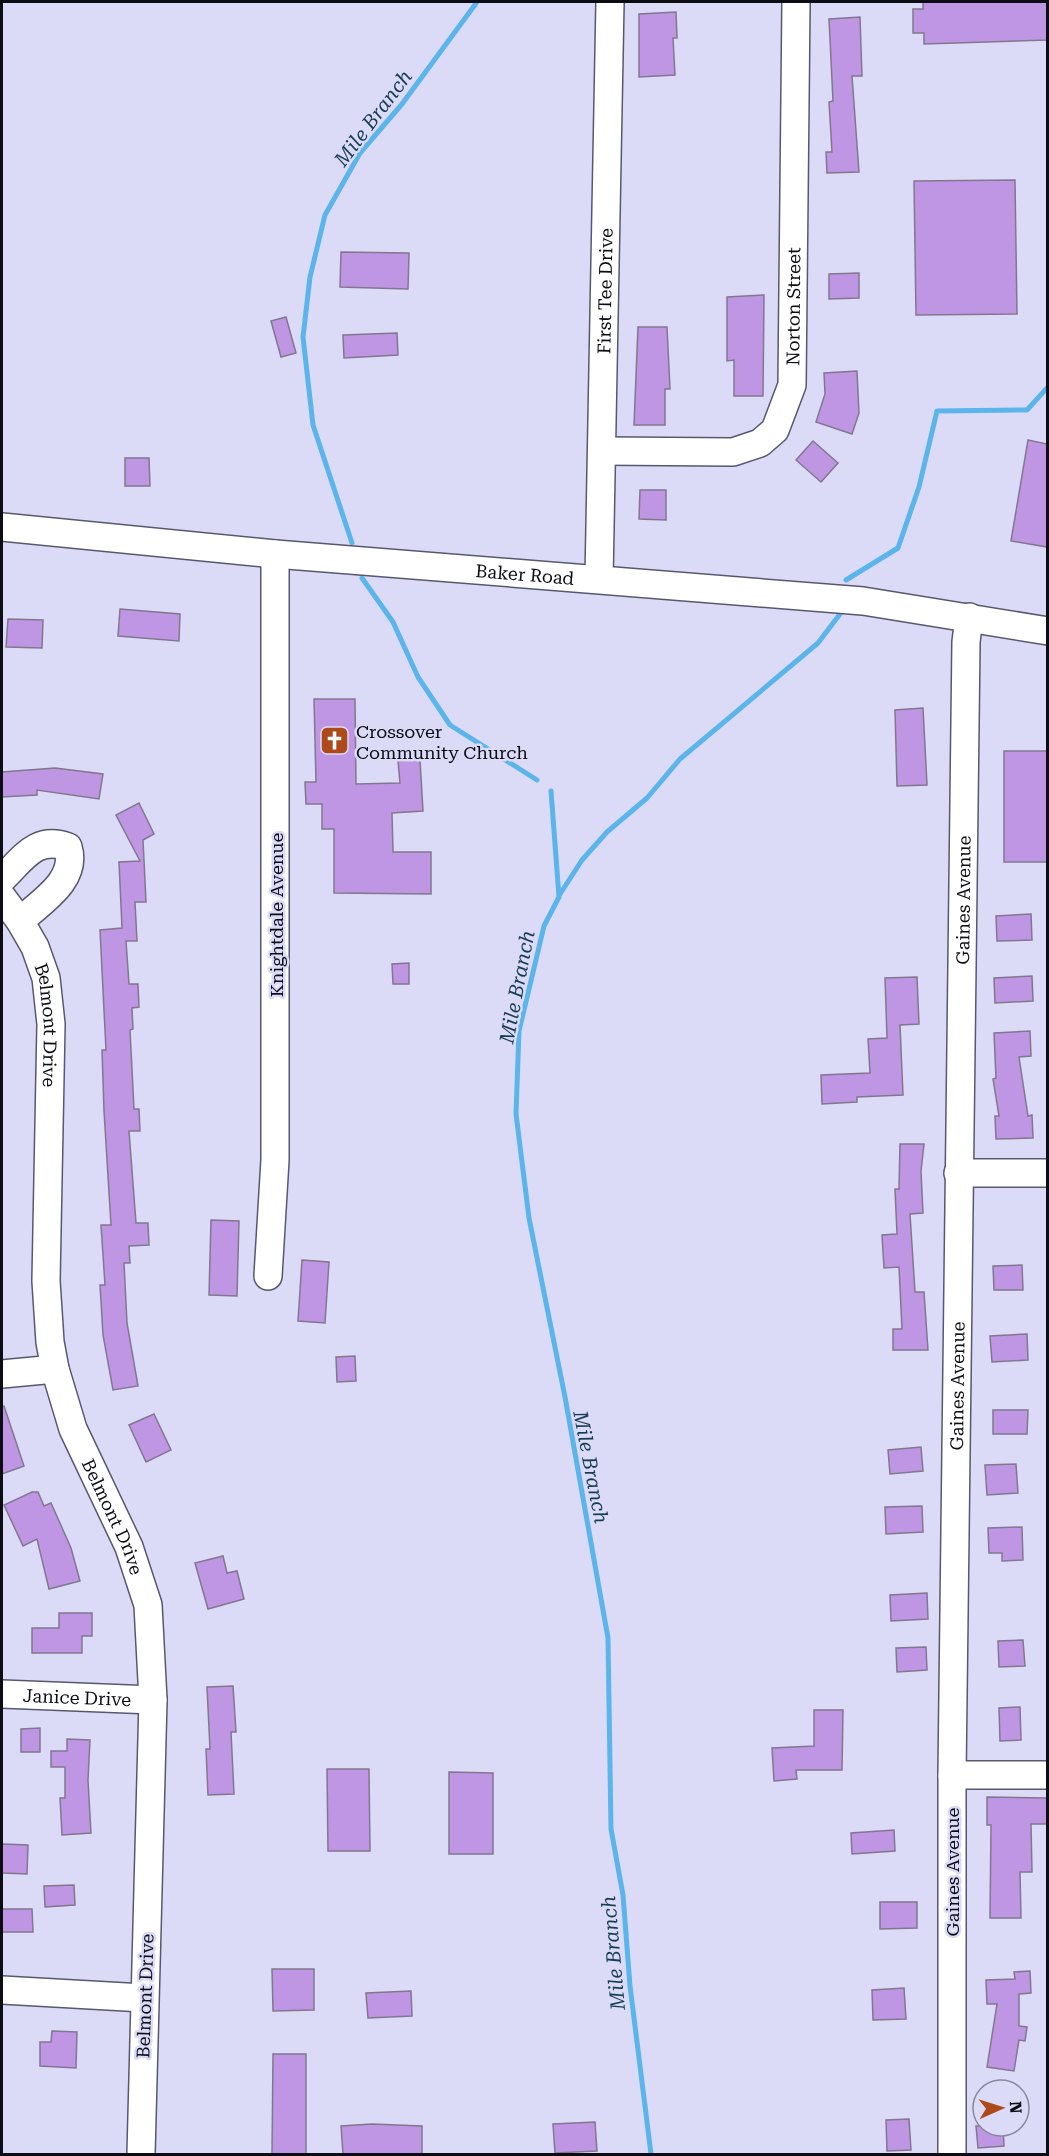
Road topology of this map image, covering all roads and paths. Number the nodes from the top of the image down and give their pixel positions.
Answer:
1 (610, 2) edge
2 (796, 2) edge
3 (602, 451) junction
4 (2, 527) edge
5 (275, 554) junction
6 (598, 579) junction
7 (969, 617) junction
8 (1047, 631) edge
9 (2, 879) edge
10 (2, 897) edge
11 (20, 921) junction
12 (958, 1173) junction
13 (1047, 1173) edge
14 (268, 1276) dead end
15 (55, 1369) junction
16 (2, 1374) edge
17 (2, 1694) edge
18 (153, 1700) junction
19 (952, 1775) junction
20 (1047, 1775) edge
21 (2, 1990) edge
22 (144, 1998) junction
23 (141, 2154) edge
24 (952, 2154) edge

1 - 3 street, First Tee Drive
2 - 3 street, Norton Street
3 - 6 street, First Tee Drive
4 - 5 street, Baker Road
5 - 6 street, Baker Road
5 - 14 street, Knightdale Avenue
6 - 7 street, Baker Road
7 - 8 street, Baker Road
7 - 12 street, Gaines Avenue
9 - 11 street
10 - 11 street, Belmont Drive
11 - 15 street, Belmont Drive
12 - 13 street
12 - 19 street, Gaines Avenue
15 - 16 street
15 - 18 street, Belmont Drive
17 - 18 street, Janice Drive
18 - 22 street, Belmont Drive
19 - 20 street
19 - 24 street, Gaines Avenue
21 - 22 street
22 - 23 street, Belmont Drive

